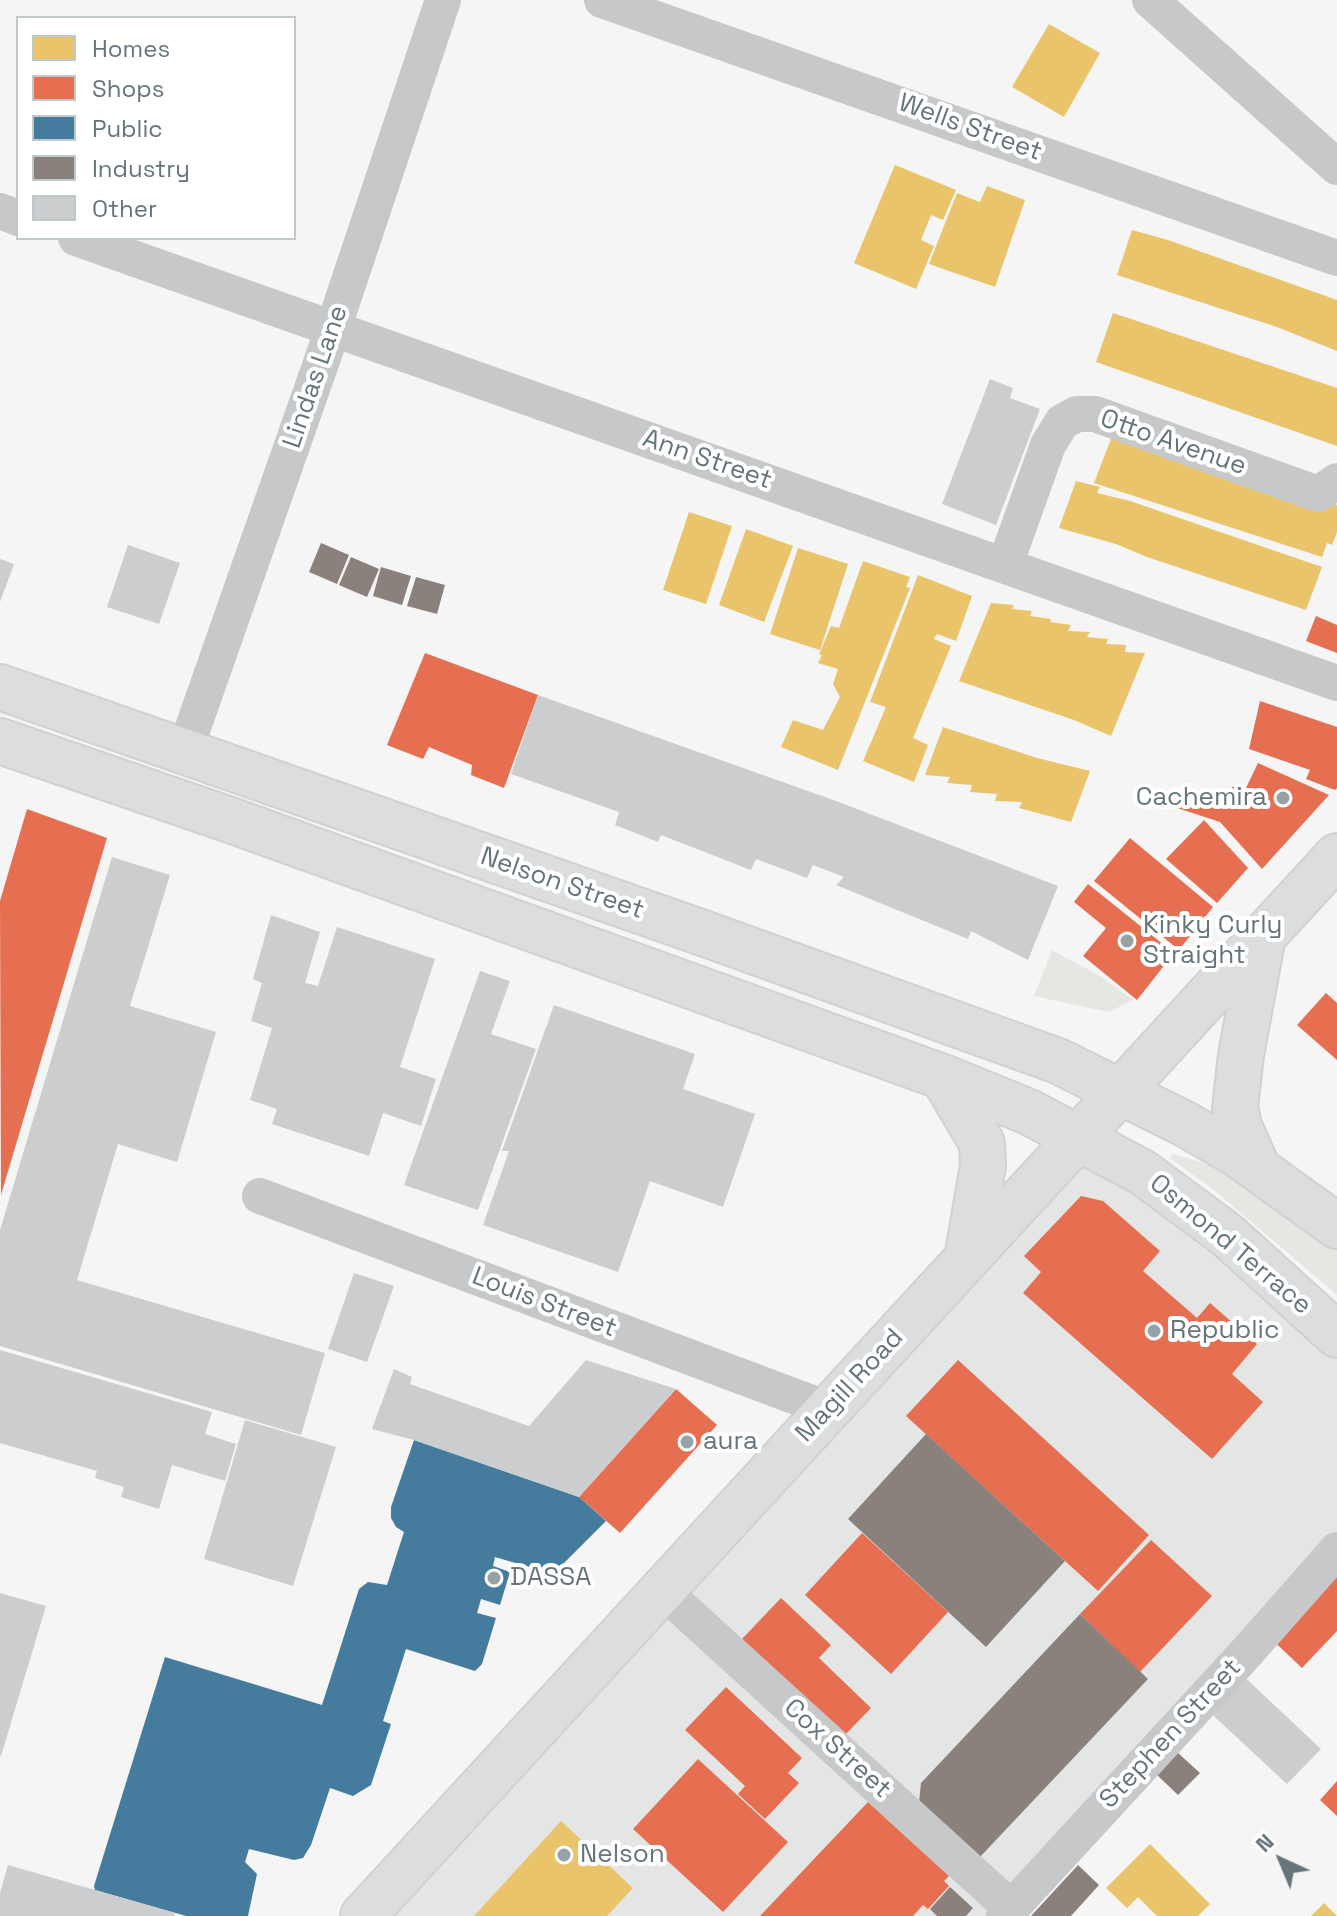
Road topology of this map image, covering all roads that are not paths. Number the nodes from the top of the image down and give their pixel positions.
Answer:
1 (443, 0) edge
2 (602, 0) edge
3 (1150, 0) edge
4 (1337, 167) edge
5 (82, 240) edge
6 (1337, 258) edge
7 (333, 329) junction
8 (1337, 481) edge
9 (1005, 565) junction
10 (1337, 683) edge
11 (0, 687) edge
12 (0, 741) edge
13 (184, 753) junction
14 (1337, 856) edge
15 (1263, 936) junction
16 (943, 1077) junction
17 (1120, 1093) junction
18 (1078, 1137) junction
19 (1258, 1169) junction
20 (260, 1196) dead end
21 (1337, 1226) edge
22 (967, 1258) junction
23 (1337, 1335) edge
24 (828, 1409) junction
25 (1337, 1550) edge
26 (662, 1590) junction
27 (1008, 1912) edge
28 (363, 1916) edge

1 - 7 street, Lindas Lane
2 - 6 street, Wells Street
3 - 4 street
5 - 7 street, Ann Street
7 - 9 street, Ann Street
7 - 13 street, Lindas Lane
8 - 9 street, Otto Avenue
9 - 10 street, Ann Street
11 - 13 main road, Nelson Street
12 - 16 main road, Nelson Street
13 - 17 main road, Nelson Street
14 - 15 main road, Magill Road
15 - 17 main road, Magill Road
15 - 19 main road
16 - 18 main road, Nelson Street
16 - 22 main road
17 - 18 main road, Magill Road
17 - 19 main road
18 - 22 main road, Magill Road
18 - 23 main road, Osmond Terrace
19 - 21 main road
20 - 24 street, Louis Street
22 - 24 main road, Magill Road
24 - 26 main road, Magill Road
25 - 27 street, Stephen Street
26 - 27 street, Cox Street
26 - 28 main road, Magill Road

